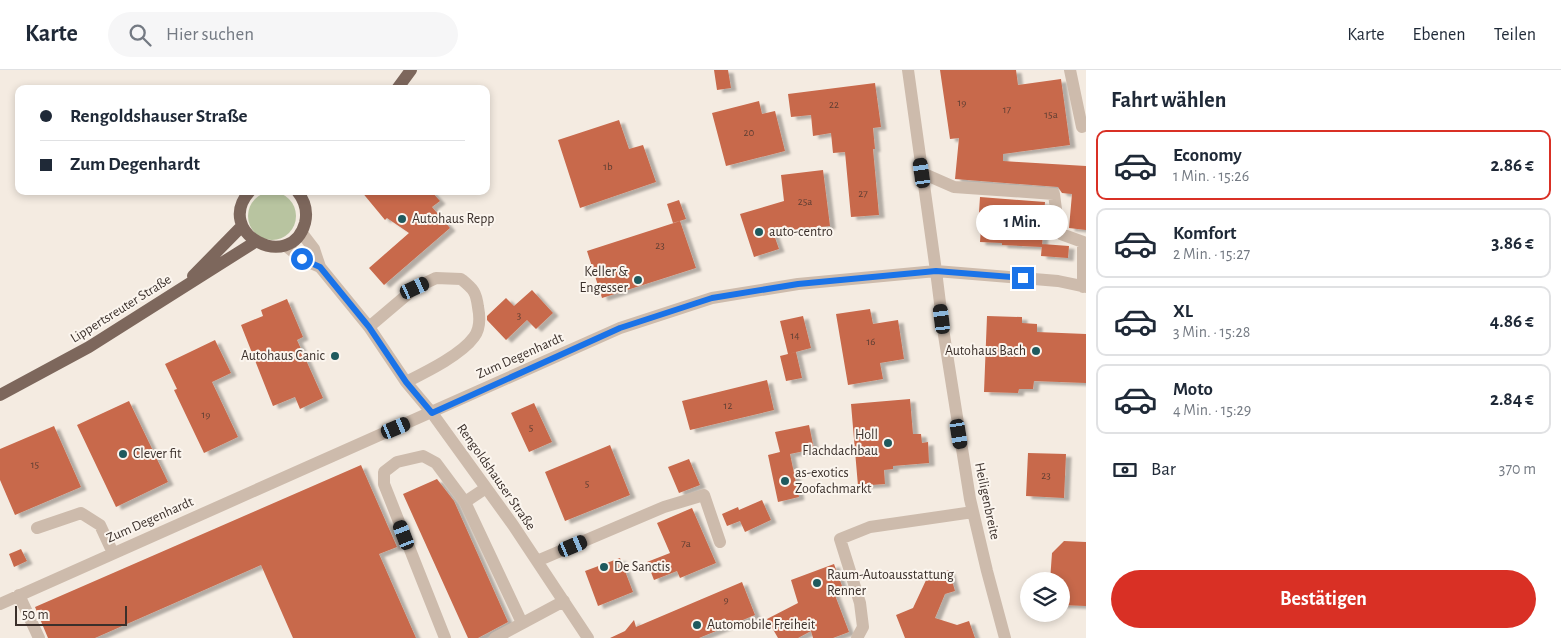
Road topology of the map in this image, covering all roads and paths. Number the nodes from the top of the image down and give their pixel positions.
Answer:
1 (410, 70) edge
2 (908, 70) edge
3 (1070, 70) edge
4 (400, 85) edge
5 (1082, 127) dead end
6 (922, 173) junction
7 (247, 195) edge
8 (303, 195) edge
9 (242, 226) junction
10 (301, 232) junction
11 (255, 242) junction
12 (286, 245) junction
13 (320, 267) junction
14 (936, 271) junction
15 (1084, 287) edge
16 (179, 290) junction
17 (369, 327) junction
18 (406, 382) junction
19 (0, 395) edge
20 (432, 413) junction
21 (486, 488) junction
22 (465, 502) junction
23 (973, 512) junction
24 (37, 528) dead end
25 (720, 542) dead end
26 (113, 553) junction
27 (537, 561) junction
28 (19, 596) junction
29 (564, 601) junction
30 (0, 604) edge
31 (522, 623) junction
32 (499, 637) edge
33 (39, 638) edge
34 (445, 638) edge
35 (588, 638) edge
36 (857, 638) edge
37 (1005, 638) edge

1 - 4 main road
2 - 6 street, Heiligenbreite
3 - 5 street
6 - 14 street, Heiligenbreite
6 - 15 street
7 - 9 main road
8 - 10 main road
9 - 11 main road
9 - 16 main road
10 - 12 main road
10 - 13 street, Rengoldshauser Straße
11 - 12 main road
11 - 16 main road, Lippertsreuter Straße
12 - 13 street, Rengoldshauser Straße
13 - 17 street, Rengoldshauser Straße
14 - 15 street, Zum Degenhardt
14 - 20 street, Zum Degenhardt
14 - 23 street, Heiligenbreite
16 - 19 main road, Lippertsreuter Straße
17 - 18 street, Rengoldshauser Straße
17 - 18 street
18 - 20 street, Rengoldshauser Straße
20 - 21 street, Rengoldshauser Straße
20 - 26 street, Zum Degenhardt
21 - 22 street
21 - 27 street, Rengoldshauser Straße
22 - 31 street
22 - 34 street
23 - 36 street
23 - 37 street, Heiligenbreite
24 - 26 street
25 - 27 street
26 - 28 street, Zum Degenhardt
27 - 29 street, Rengoldshauser Straße
28 - 30 street, Zum Degenhardt
28 - 33 street
29 - 31 street
29 - 35 street, Rengoldshauser Straße
31 - 32 street

